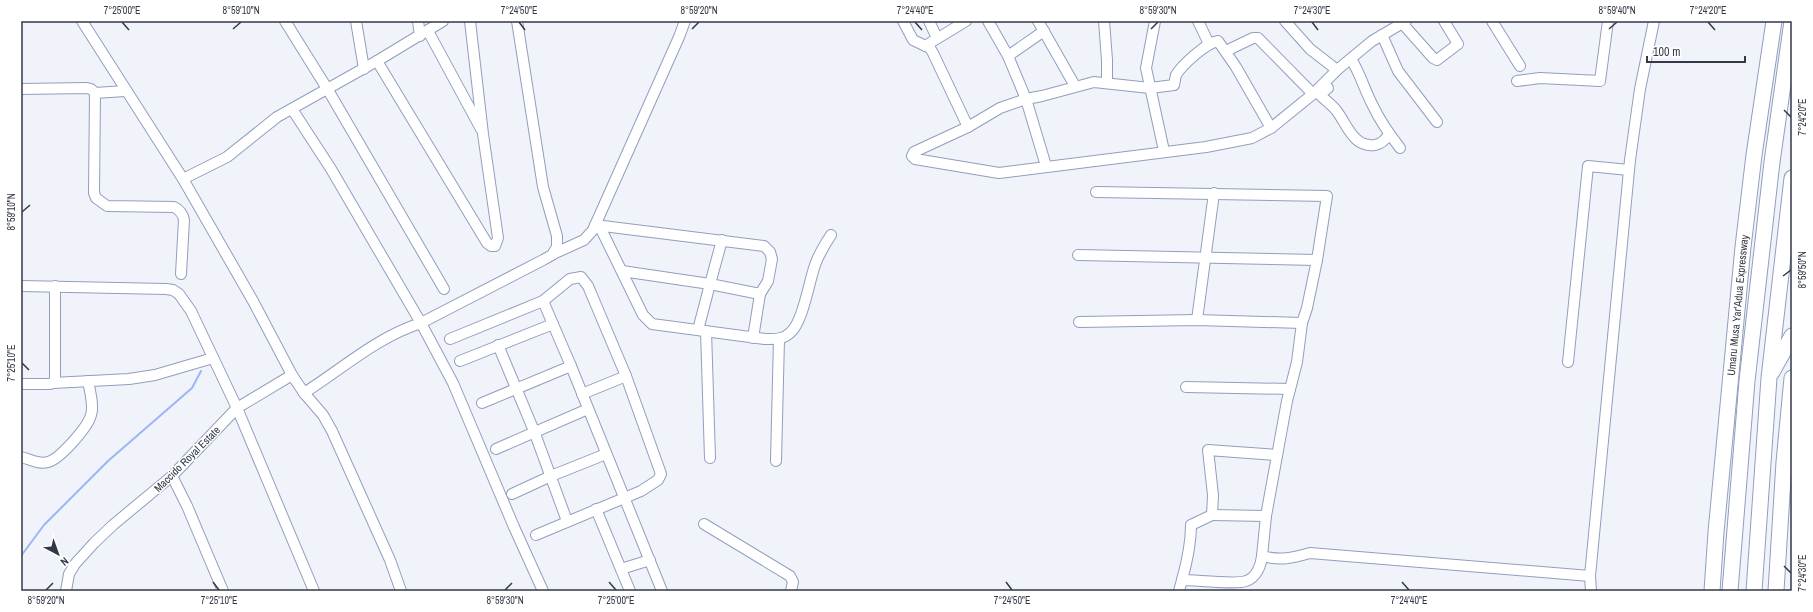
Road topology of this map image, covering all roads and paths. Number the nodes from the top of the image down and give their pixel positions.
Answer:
1 (82, 21) edge
2 (285, 21) edge
3 (356, 21) edge
4 (418, 21) edge
5 (444, 21) edge
6 (470, 21) edge
7 (517, 21) edge
8 (685, 21) edge
9 (903, 21) edge
10 (929, 21) edge
11 (966, 21) edge
12 (988, 21) edge
13 (1038, 21) edge
14 (1104, 21) edge
15 (1156, 21) edge
16 (1198, 21) edge
17 (1285, 21) edge
18 (1444, 21) edge
19 (1492, 21) edge
20 (1608, 21) edge
21 (1654, 21) edge
22 (1774, 21) edge
23 (1792, 21) edge
24 (1404, 22) edge
25 (1044, 31) junction
26 (424, 33) junction
27 (1382, 35) junction
28 (937, 38) junction
29 (1208, 44) junction
30 (925, 46) junction
31 (1226, 51) junction
32 (1008, 56) junction
33 (1350, 59) junction
34 (377, 62) junction
35 (1520, 66) dead end
36 (364, 69) junction
37 (1337, 70) junction
38 (1330, 78) junction
39 (1517, 81) dead end
40 (1107, 83) junction
41 (1075, 86) junction
42 (1150, 88) junction
43 (21, 89) edge
44 (125, 90) junction
45 (328, 90) junction
46 (95, 93) junction
47 (1313, 94) junction
48 (1026, 99) junction
49 (292, 109) junction
50 (1437, 122) dead end
51 (968, 127) junction
52 (1271, 128) junction
53 (483, 134) junction
54 (1389, 134) junction
55 (1400, 148) dead end
56 (1164, 151) junction
57 (1046, 166) junction
58 (1629, 170) junction
59 (1792, 178) edge
60 (183, 179) junction
61 (1096, 192) dead end
62 (1214, 193) junction
63 (597, 225) junction
64 (831, 235) dead end
65 (722, 240) junction
66 (552, 255) junction
67 (1078, 255) dead end
68 (1206, 259) junction
69 (1317, 260) junction
70 (622, 271) junction
71 (181, 274) dead end
72 (710, 284) junction
73 (21, 286) edge
74 (55, 286) junction
75 (444, 289) dead end
76 (760, 294) junction
77 (543, 301) junction
78 (1736, 319) junction
79 (1197, 320) junction
80 (1079, 322) dead end
81 (420, 323) junction
82 (1302, 323) junction
83 (553, 324) junction
84 (702, 331) junction
85 (1792, 336) edge
86 (753, 338) junction
87 (450, 340) dead end
88 (779, 340) junction
89 (498, 345) junction
90 (213, 358) junction
91 (460, 362) dead end
92 (1568, 362) dead end
93 (571, 366) junction
94 (292, 375) junction
95 (626, 376) junction
96 (1769, 378) junction
97 (1792, 378) edge
98 (88, 381) junction
99 (1747, 381) junction
100 (53, 383) junction
101 (21, 384) edge
102 (1186, 387) dead end
103 (516, 388) junction
104 (1290, 389) junction
105 (304, 393) junction
106 (582, 394) junction
107 (482, 403) dead end
108 (237, 408) junction
109 (588, 410) junction
110 (534, 431) junction
111 (496, 449) dead end
112 (606, 454) junction
113 (1277, 455) junction
114 (21, 457) edge
115 (710, 458) dead end
116 (776, 461) dead end
117 (172, 476) junction
118 (551, 476) junction
119 (512, 494) dead end
120 (624, 498) junction
121 (1737, 509) junction
122 (1759, 509) junction
123 (596, 510) junction
124 (1212, 515) junction
125 (1266, 516) junction
126 (568, 521) junction
127 (704, 524) dead end
128 (536, 535) dead end
129 (1262, 556) junction
130 (650, 560) junction
131 (621, 569) junction
132 (1590, 576) junction
133 (1182, 580) junction
134 (1712, 585) edge
135 (66, 591) edge
136 (223, 591) edge
137 (314, 591) edge
138 (401, 591) edge
139 (543, 591) edge
140 (630, 591) edge
141 (662, 591) edge
142 (791, 591) edge
143 (1179, 591) edge
144 (1591, 591) edge
145 (1730, 591) edge
146 (1754, 591) edge
147 (1776, 591) edge

1 - 44 street
2 - 45 street
3 - 36 street
4 - 26 street
5 - 26 street
6 - 53 street
7 - 66 street
8 - 63 street
9 - 30 street
10 - 28 street
11 - 28 street
12 - 32 street
13 - 25 street
14 - 40 street
15 - 42 street
16 - 29 street
17 - 37 street
18 - 24 street
19 - 35 street
20 - 39 street
21 - 58 street
22 - 78 highway, Umaru Musa Yar'Adua Expressway
23 - 99 highway, Umaru Musa Yar'Adua Expressway
24 - 27 street
25 - 32 street
25 - 41 street
26 - 34 street
26 - 53 street
27 - 33 street
27 - 50 street
28 - 30 street
29 - 31 street
29 - 42 street
30 - 51 street
31 - 47 street
31 - 52 street
32 - 48 street
33 - 37 street
33 - 54 street
34 - 36 street
34 - 53 street
36 - 45 street
37 - 38 street
38 - 47 street
38 - 54 street
40 - 41 street
40 - 42 street
41 - 48 street
42 - 56 street
43 - 46 street
44 - 46 street
44 - 60 street
45 - 49 street
45 - 75 street
46 - 71 street
47 - 52 street
48 - 51 street
48 - 57 street
49 - 60 street
49 - 81 street
51 - 57 street
52 - 56 street
54 - 55 street
56 - 57 street
58 - 92 street
58 - 132 street
59 - 96 highway
60 - 94 street
61 - 62 street
62 - 68 street
62 - 69 street
63 - 65 street
63 - 66 street
63 - 70 street
64 - 88 street
65 - 72 street
65 - 76 street
66 - 81 street
67 - 68 street
68 - 69 street
68 - 79 street
69 - 82 street
70 - 72 street
70 - 84 street
72 - 76 street
72 - 84 street
73 - 74 street
74 - 90 street
74 - 100 street
76 - 86 street
77 - 83 street
77 - 87 street
77 - 95 street
78 - 99 highway
78 - 134 highway, Umaru Musa Yar'Adua Expressway
79 - 80 street
79 - 82 street
81 - 105 street
81 - 139 street
82 - 104 street
83 - 89 street
83 - 93 street
84 - 86 street
84 - 115 street
85 - 96 highway
86 - 88 street
88 - 116 street
89 - 91 street
89 - 103 street
90 - 98 street
90 - 108 street
93 - 103 street
93 - 106 street
94 - 105 street
94 - 108 street, Maccido Royal Estate
95 - 106 street
95 - 120 street
96 - 122 highway
97 - 147 highway
98 - 100 street
98 - 114 street
99 - 121 highway, Umaru Musa Yar'Adua Expressway
100 - 101 street
102 - 104 street
103 - 107 street
103 - 110 street
104 - 113 street
105 - 138 street
106 - 109 street
108 - 117 street, Maccido Royal Estate
108 - 137 street
109 - 110 street
109 - 112 street
110 - 111 street
110 - 118 street
112 - 118 street
112 - 120 street
113 - 124 street
113 - 125 street
117 - 135 street, Maccido Royal Estate
117 - 136 street
118 - 119 street
118 - 126 street
120 - 123 street
120 - 130 street
121 - 134 highway
121 - 145 highway, Umaru Musa Yar'Adua Expressway
122 - 146 highway
122 - 147 highway
123 - 126 street
123 - 131 street
124 - 125 street
124 - 133 street
125 - 129 street
126 - 128 street
127 - 142 street
129 - 132 street
129 - 133 street
130 - 131 street
130 - 141 street
131 - 140 street
132 - 144 street
133 - 143 street

